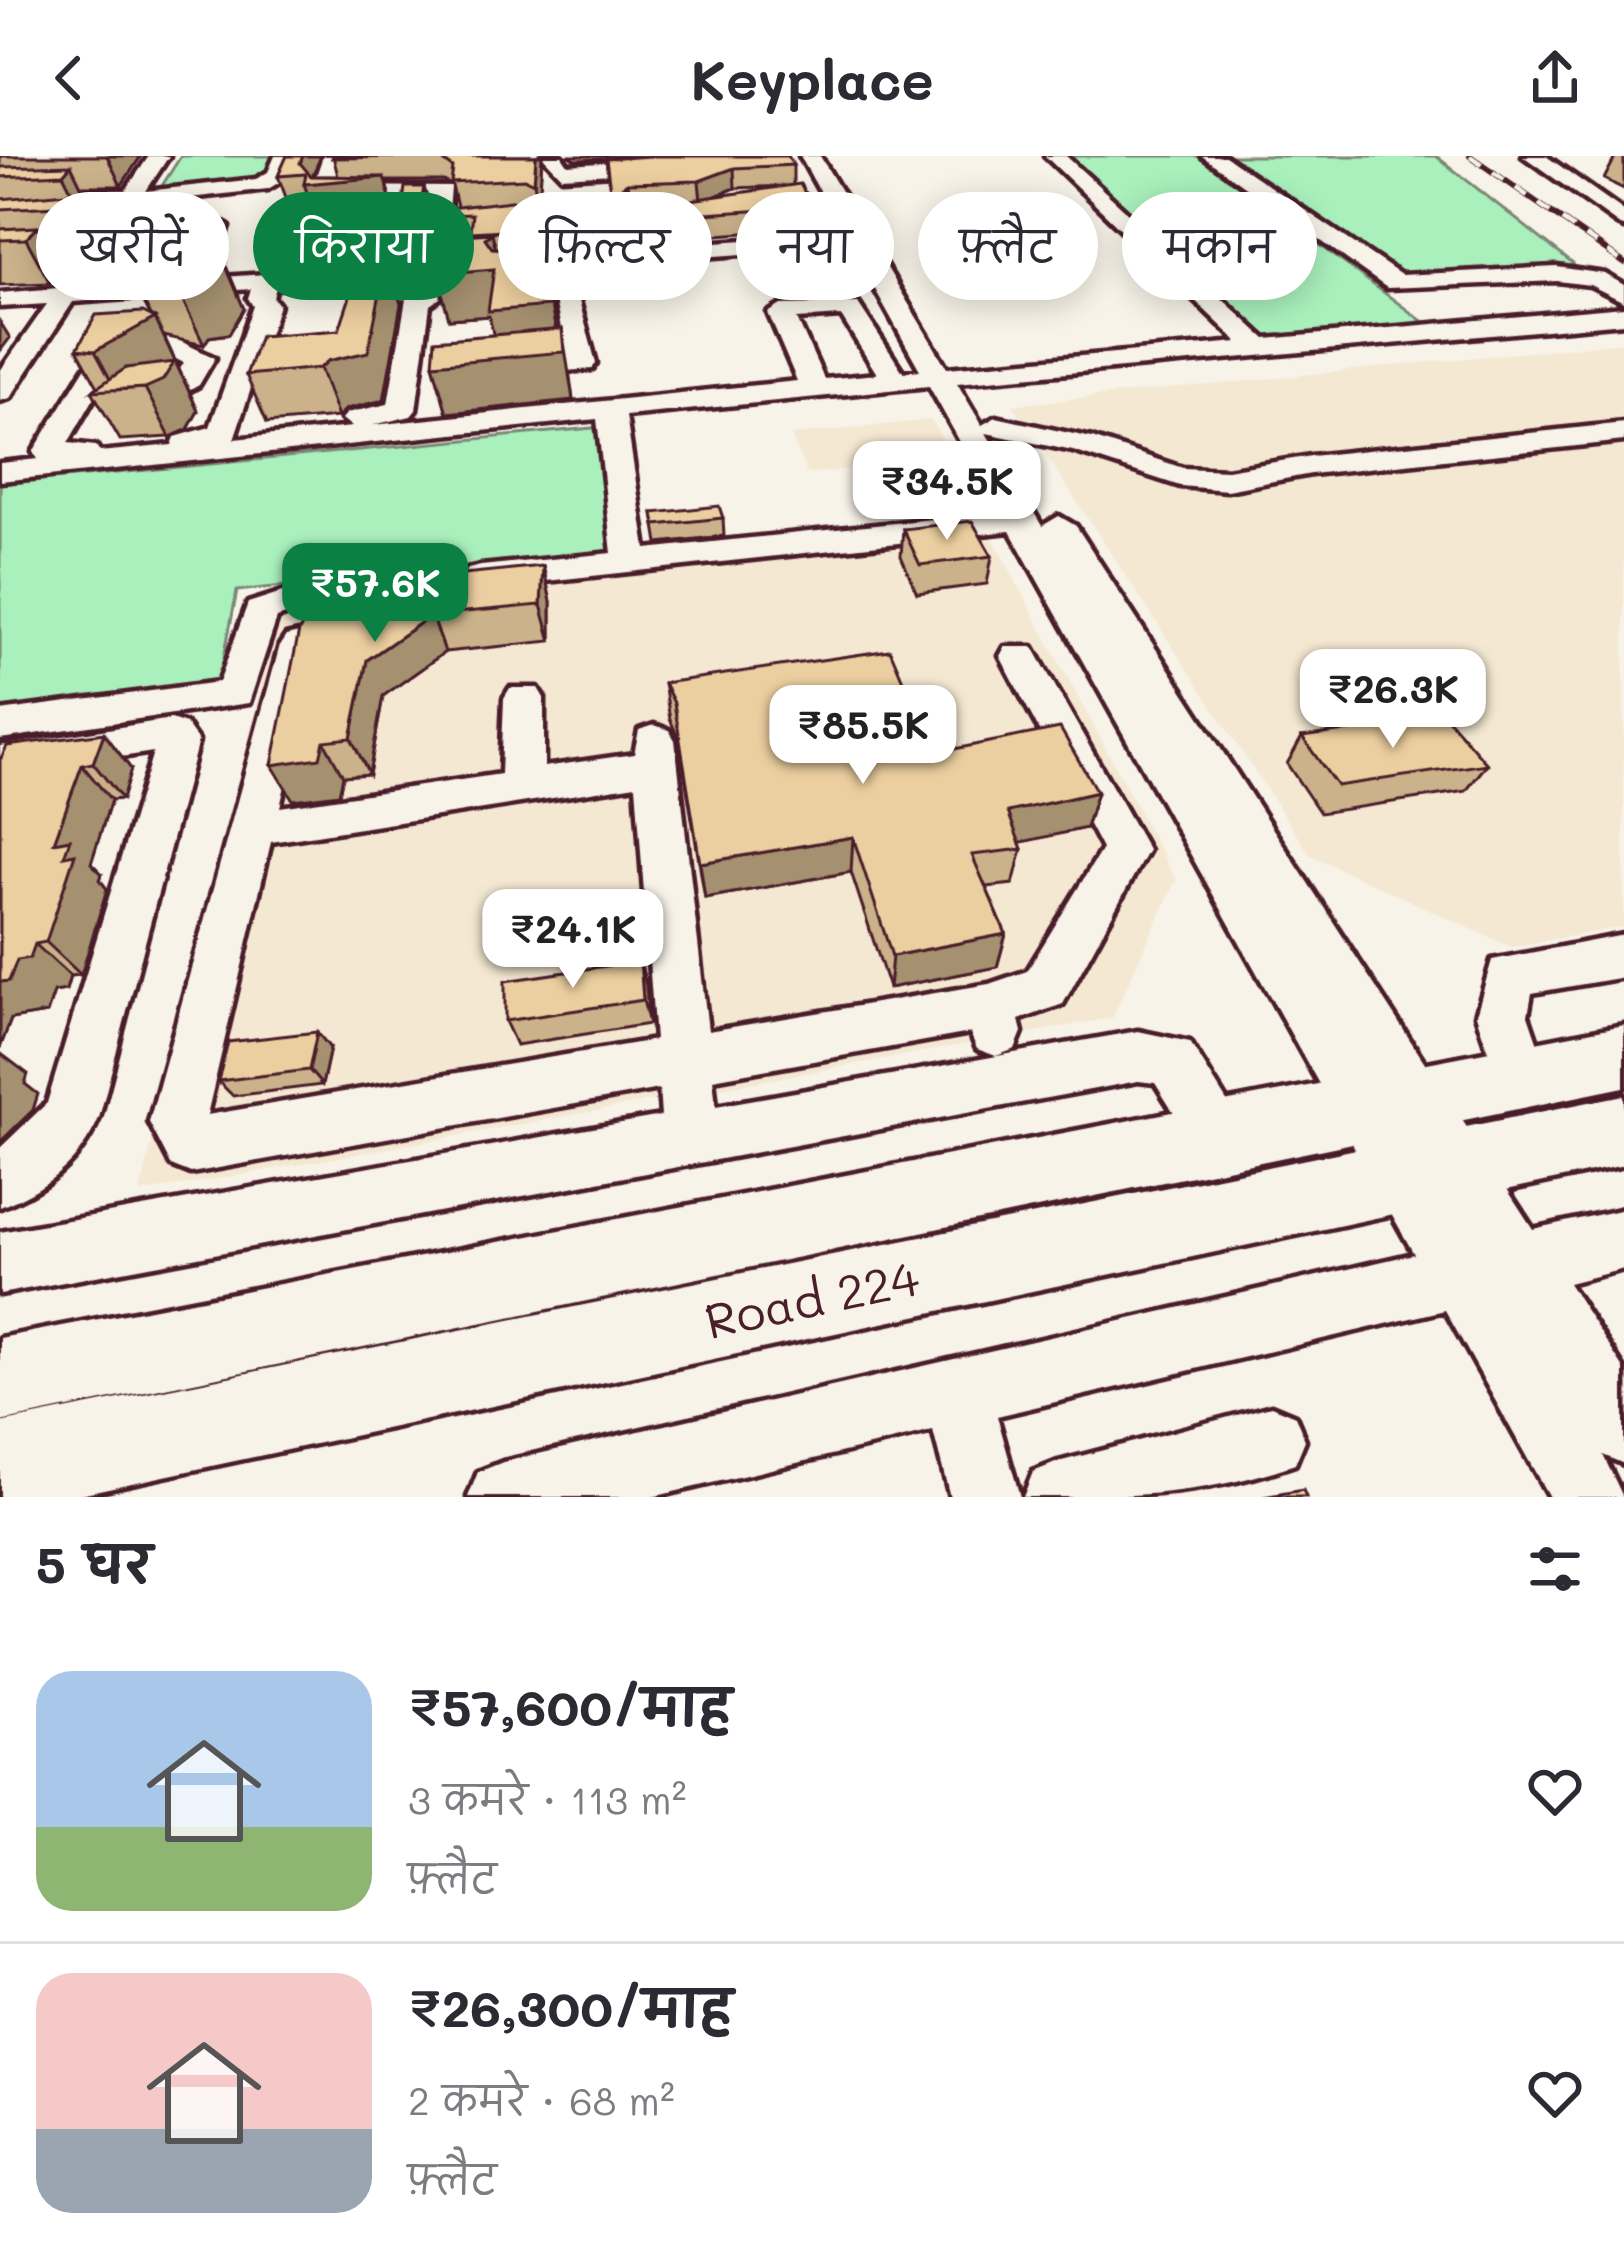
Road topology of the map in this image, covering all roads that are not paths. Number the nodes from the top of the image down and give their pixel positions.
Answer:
1 (285, 156) edge
2 (333, 156) edge
3 (552, 156) edge
4 (807, 156) edge
5 (830, 156) edge
6 (1055, 156) edge
7 (1213, 156) edge
8 (1533, 156) edge
9 (780, 158) edge
10 (148, 162) edge
11 (1601, 168) dead end
12 (1554, 172) junction
13 (0, 188) edge
14 (133, 192) edge
15 (195, 192) edge
16 (442, 192) edge
17 (676, 192) edge
18 (829, 192) edge
19 (0, 198) edge
20 (1624, 221) edge
21 (736, 232) edge
22 (36, 235) edge
23 (0, 236) edge
24 (736, 248) edge
25 (474, 261) edge
26 (474, 269) edge
27 (474, 275) edge
28 (36, 283) edge
29 (36, 287) edge
30 (0, 289) edge
31 (1624, 296) edge
32 (229, 297) edge
33 (0, 300) edge
34 (48, 300) edge
35 (302, 300) edge
36 (430, 300) edge
37 (886, 300) edge
38 (266, 308) junction
39 (1624, 315) edge
40 (28, 338) dead end
41 (113, 342) junction
42 (172, 345) junction
43 (1260, 349) junction
44 (582, 363) junction
45 (485, 372) edge
46 (921, 374) junction
47 (4, 376) edge
48 (809, 378) junction
49 (156, 401) junction
50 (610, 408) junction
51 (417, 424) junction
52 (996, 426) junction
53 (241, 428) junction
54 (1624, 432) edge
55 (80, 454) junction
56 (0, 472) edge
57 (1021, 520) junction
58 (630, 561) junction
59 (299, 644) edge
60 (1019, 656) dead end
61 (524, 698) dead end
62 (2, 740) edge
63 (522, 787) junction
64 (252, 828) junction
65 (1624, 956) edge
66 (1624, 1056) edge
67 (684, 1063) junction
68 (1522, 1076) junction
69 (1391, 1102) junction
70 (1624, 1130) edge
71 (691, 1135) junction
72 (1222, 1137) junction
73 (1432, 1171) junction
74 (0, 1178) edge
75 (1624, 1239) edge
76 (0, 1263) edge
77 (1491, 1269) junction
78 (0, 1380) edge
79 (957, 1392) junction
80 (1624, 1430) edge
81 (1271, 1441) dead end
82 (0, 1467) edge
83 (569, 1489) edge
84 (986, 1497) edge
85 (1058, 1497) edge
86 (1588, 1497) edge

1 - 15 street
2 - 16 street
3 - 17 street
4 - 9 street
4 - 18 street
5 - 46 street
6 - 43 street
7 - 31 street
8 - 12 street
10 - 13 street
10 - 14 street
11 - 12 street
12 - 20 street
19 - 23 street
21 - 25 street
22 - 23 street
24 - 26 street
27 - 44 street
28 - 30 street
29 - 33 street
32 - 38 street
34 - 47 street
35 - 38 street
36 - 51 street
37 - 46 street
38 - 41 street
38 - 42 street
38 - 53 street
38 - 53 street
38 - 53 street
39 - 43 street
40 - 47 street
41 - 42 street
41 - 55 street
42 - 49 street
43 - 46 street
44 - 45 street
44 - 51 street
46 - 48 street
46 - 48 street
46 - 52 street
46 - 57 street
48 - 50 street
49 - 53 street
49 - 55 street
50 - 51 street
50 - 58 street
51 - 53 street
52 - 54 street
52 - 69 street
53 - 55 street
53 - 56 street
57 - 58 street
57 - 69 street
58 - 62 street
59 - 64 street
60 - 67 street
61 - 63 street
62 - 74 street
63 - 64 street
63 - 67 street
64 - 67 street
65 - 68 street
66 - 68 main road, Road 224
67 - 71 street
68 - 69 main road, Road 224
69 - 72 main road, Road 224
69 - 73 street
70 - 73 main road, Road 224
71 - 72 street
71 - 76 street
72 - 78 main road, Road 224
73 - 77 street
73 - 77 street
73 - 82 main road, Road 224
75 - 77 street
77 - 79 street
77 - 80 street
77 - 86 street
79 - 83 street
79 - 84 street
81 - 85 street

